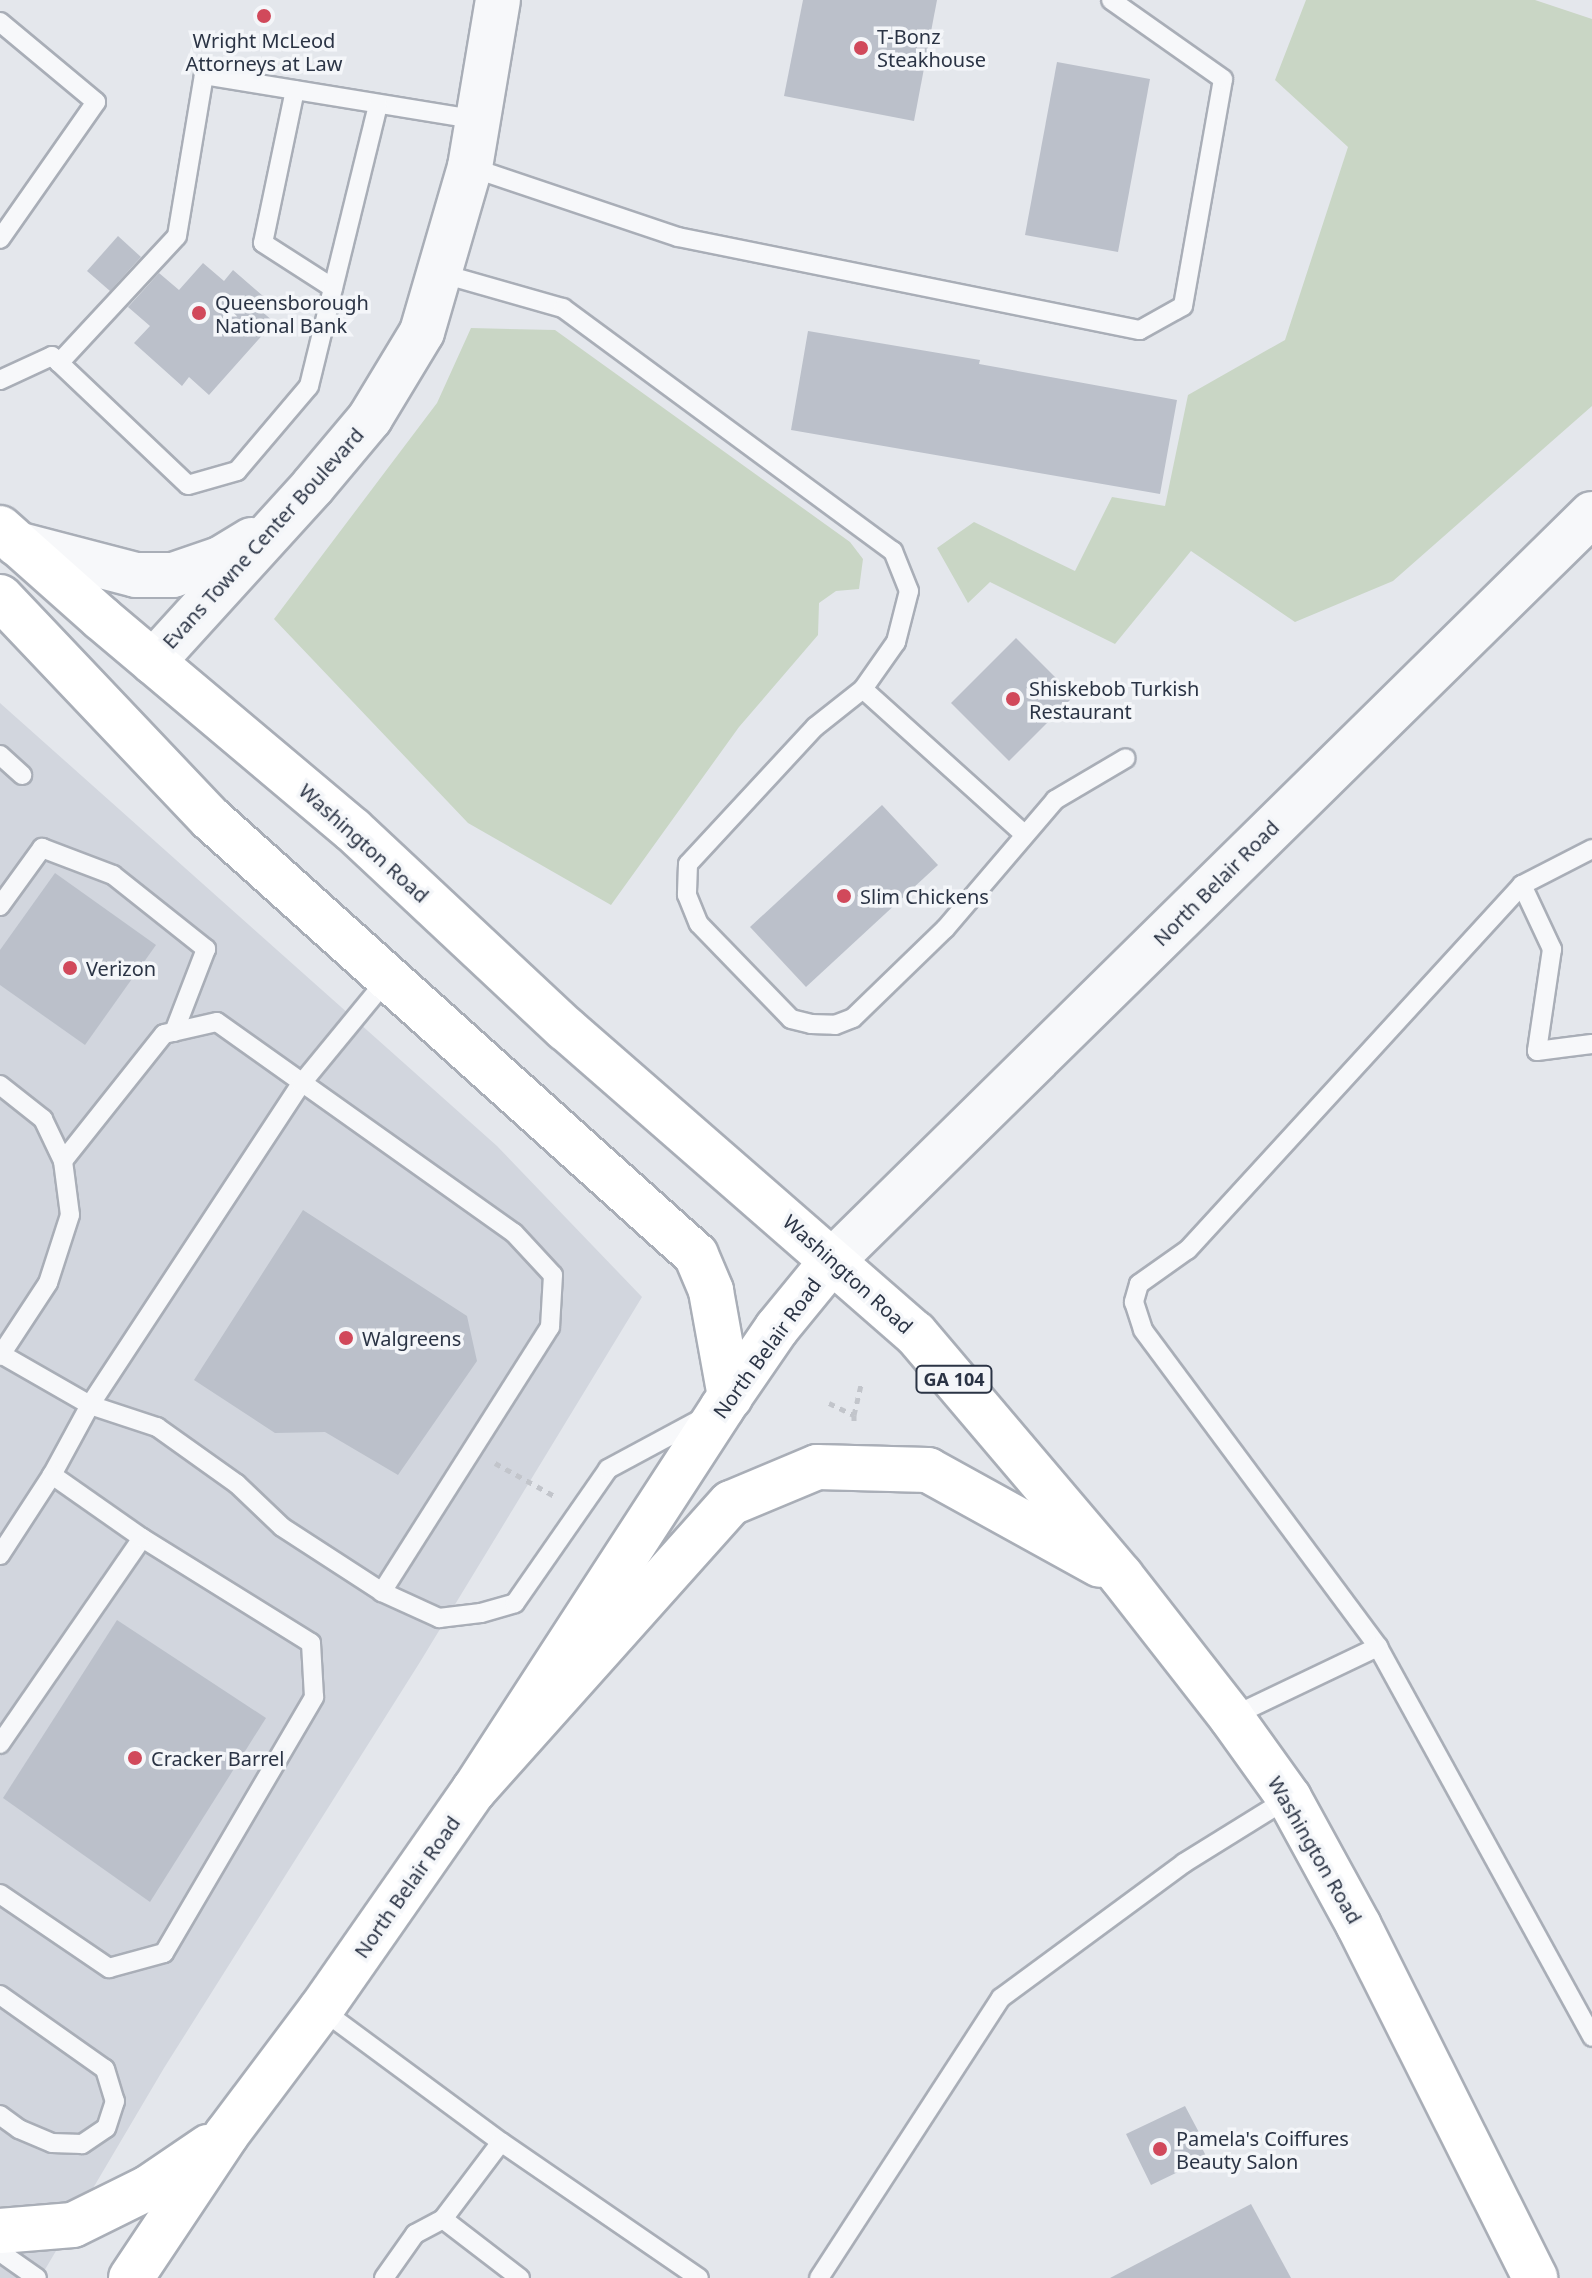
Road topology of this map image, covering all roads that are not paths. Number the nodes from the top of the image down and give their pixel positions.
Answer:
1 (498, 0) edge
2 (1111, 0) edge
3 (0, 22) edge
4 (295, 90) junction
5 (378, 105) junction
6 (478, 120) junction
7 (470, 167) junction
8 (0, 239) edge
9 (440, 273) junction
10 (333, 288) junction
11 (59, 363) junction
12 (0, 380) edge
13 (1592, 514) edge
14 (279, 525) junction
15 (6, 545) edge
16 (0, 597) edge
17 (153, 662) junction
18 (863, 689) junction
19 (0, 755) edge
20 (1126, 758) dead end
21 (22, 775) dead end
22 (1024, 834) junction
23 (1589, 858) edge
24 (1522, 885) junction
25 (0, 906) edge
26 (388, 978) junction
27 (174, 1032) junction
28 (1592, 1044) edge
29 (301, 1084) junction
30 (0, 1085) edge
31 (63, 1161) junction
32 (831, 1262) junction
33 (1, 1355) edge
34 (726, 1402) junction
35 (90, 1405) junction
36 (52, 1475) junction
37 (142, 1538) junction
38 (0, 1555) edge
39 (1121, 1576) junction
40 (382, 1592) junction
41 (1378, 1647) junction
42 (1231, 1717) junction
43 (0, 1744) edge
44 (474, 1790) junction
45 (1289, 1798) junction
46 (0, 1894) edge
47 (0, 1995) edge
48 (321, 2009) junction
49 (1592, 2037) edge
50 (0, 2115) edge
51 (227, 2134) junction
52 (501, 2142) junction
53 (443, 2219) junction
54 (0, 2231) edge
55 (0, 2252) edge
56 (37, 2278) edge
57 (131, 2278) edge
58 (384, 2278) edge
59 (520, 2278) edge
60 (699, 2278) edge
61 (819, 2278) edge
62 (1535, 2278) edge

1 - 6 street, Evans Towne Center Boulevard
2 - 7 lane
3 - 8 lane
4 - 5 lane
4 - 10 lane
4 - 11 lane
5 - 6 lane
5 - 10 lane
6 - 7 street, Evans Towne Center Boulevard
7 - 9 street, Evans Towne Center Boulevard
9 - 14 street, Evans Towne Center Boulevard
9 - 18 lane
10 - 11 lane
11 - 12 lane
13 - 32 street, North Belair Road
14 - 15 street
14 - 17 street, Evans Towne Center Boulevard
15 - 17 main road, Washington Road / GA 104
16 - 26 main road
17 - 32 main road, Washington Road / GA 104
18 - 22 lane
18 - 22 lane
19 - 21 lane
20 - 22 lane
23 - 24 lane
24 - 28 lane
24 - 41 lane
25 - 27 lane
26 - 29 lane
26 - 34 main road
27 - 29 lane
27 - 31 lane
29 - 35 lane
29 - 40 lane
30 - 31 lane
31 - 33 lane
32 - 34 main road, North Belair Road
32 - 39 main road, Washington Road / GA 104
33 - 35 lane
34 - 40 lane
34 - 44 main road, North Belair Road
35 - 36 lane
35 - 40 lane
36 - 37 lane
36 - 38 lane
37 - 43 lane
37 - 46 lane
39 - 42 main road, Washington Road / GA 104
39 - 44 main road
41 - 42 lane
41 - 49 lane
42 - 45 main road, Washington Road / GA 104
44 - 48 main road, North Belair Road
45 - 61 lane
45 - 62 main road, Washington Road / GA 104
47 - 50 lane
48 - 51 main road, North Belair Road
48 - 52 lane
51 - 54 main road
51 - 57 main road, North Belair Road
52 - 53 lane
52 - 60 lane
53 - 58 lane
53 - 59 lane
55 - 56 lane

